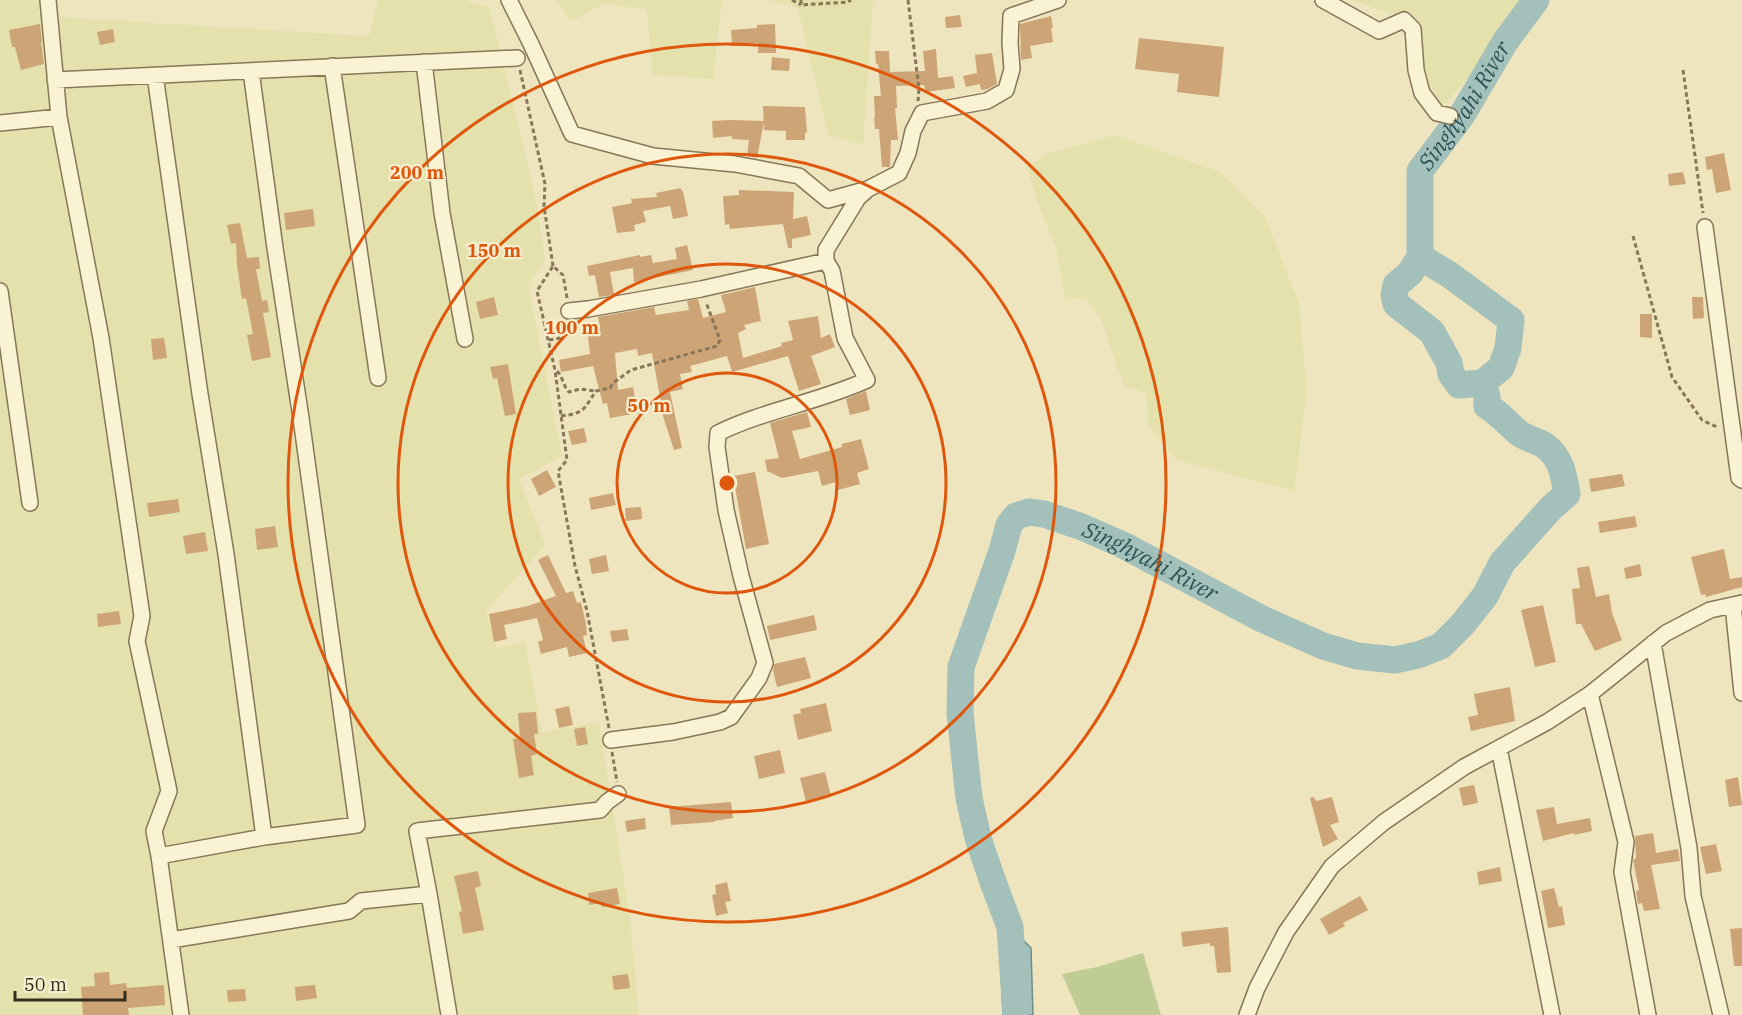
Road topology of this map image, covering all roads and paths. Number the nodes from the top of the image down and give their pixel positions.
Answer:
1 (48, 0) edge
2 (509, 0) edge
3 (792, 0) edge
4 (851, 0) edge
5 (908, 0) edge
6 (1058, 0) edge
7 (1323, 0) edge
8 (801, 2) edge
9 (517, 58) joint
10 (424, 62) junction
11 (332, 66) junction
12 (251, 70) junction
13 (1683, 70) dead end
14 (155, 75) junction
15 (55, 80) junction
16 (1450, 116) dead end
17 (59, 117) junction
18 (0, 123) edge
19 (915, 126) junction
20 (868, 189) junction
21 (1705, 227) joint
22 (1633, 236) dead end
23 (826, 261) junction
24 (553, 266) junction
25 (701, 289) junction
26 (0, 291) edge
27 (569, 311) junction
28 (465, 339) dead end
29 (549, 340) junction
30 (555, 370) junction
31 (378, 378) dead end
32 (597, 391) junction
33 (561, 416) junction
34 (1733, 434) junction
35 (1742, 480) edge
36 (30, 503) dead end
37 (1737, 604) edge
38 (1653, 643) junction
39 (1742, 693) edge
40 (1590, 694) junction
41 (611, 740) junction
42 (1499, 748) junction
43 (618, 794) joint
44 (264, 837) junction
45 (159, 856) junction
46 (429, 894) junction
47 (171, 940) junction
48 (181, 1015) edge
49 (449, 1015) edge
50 (1247, 1015) edge
51 (1552, 1015) edge
52 (1648, 1015) edge
53 (1721, 1015) edge

1 - 15 street
2 - 20 street
3 - 8 path
4 - 8 path
5 - 19 path
6 - 19 street
7 - 16 street
9 - 10 street
9 - 24 path
10 - 11 street
10 - 28 street
11 - 12 street
11 - 31 street
12 - 14 street
12 - 44 street
13 - 21 path
14 - 15 street
14 - 44 street
15 - 17 street
17 - 18 street
17 - 45 street
19 - 20 street
20 - 23 street
21 - 34 street
22 - 34 path
23 - 25 street
23 - 41 street
24 - 27 path
24 - 29 path
25 - 27 street
25 - 32 path
26 - 36 street
27 - 29 path
29 - 30 path
30 - 32 path
30 - 33 path
32 - 33 path
33 - 41 path
34 - 35 street
37 - 38 street
37 - 39 street
38 - 40 street
38 - 53 street
40 - 42 street
40 - 52 street
41 - 43 path
42 - 50 street
42 - 51 street
43 - 46 street
44 - 45 street
45 - 47 street
46 - 47 street
46 - 49 street
47 - 48 street

